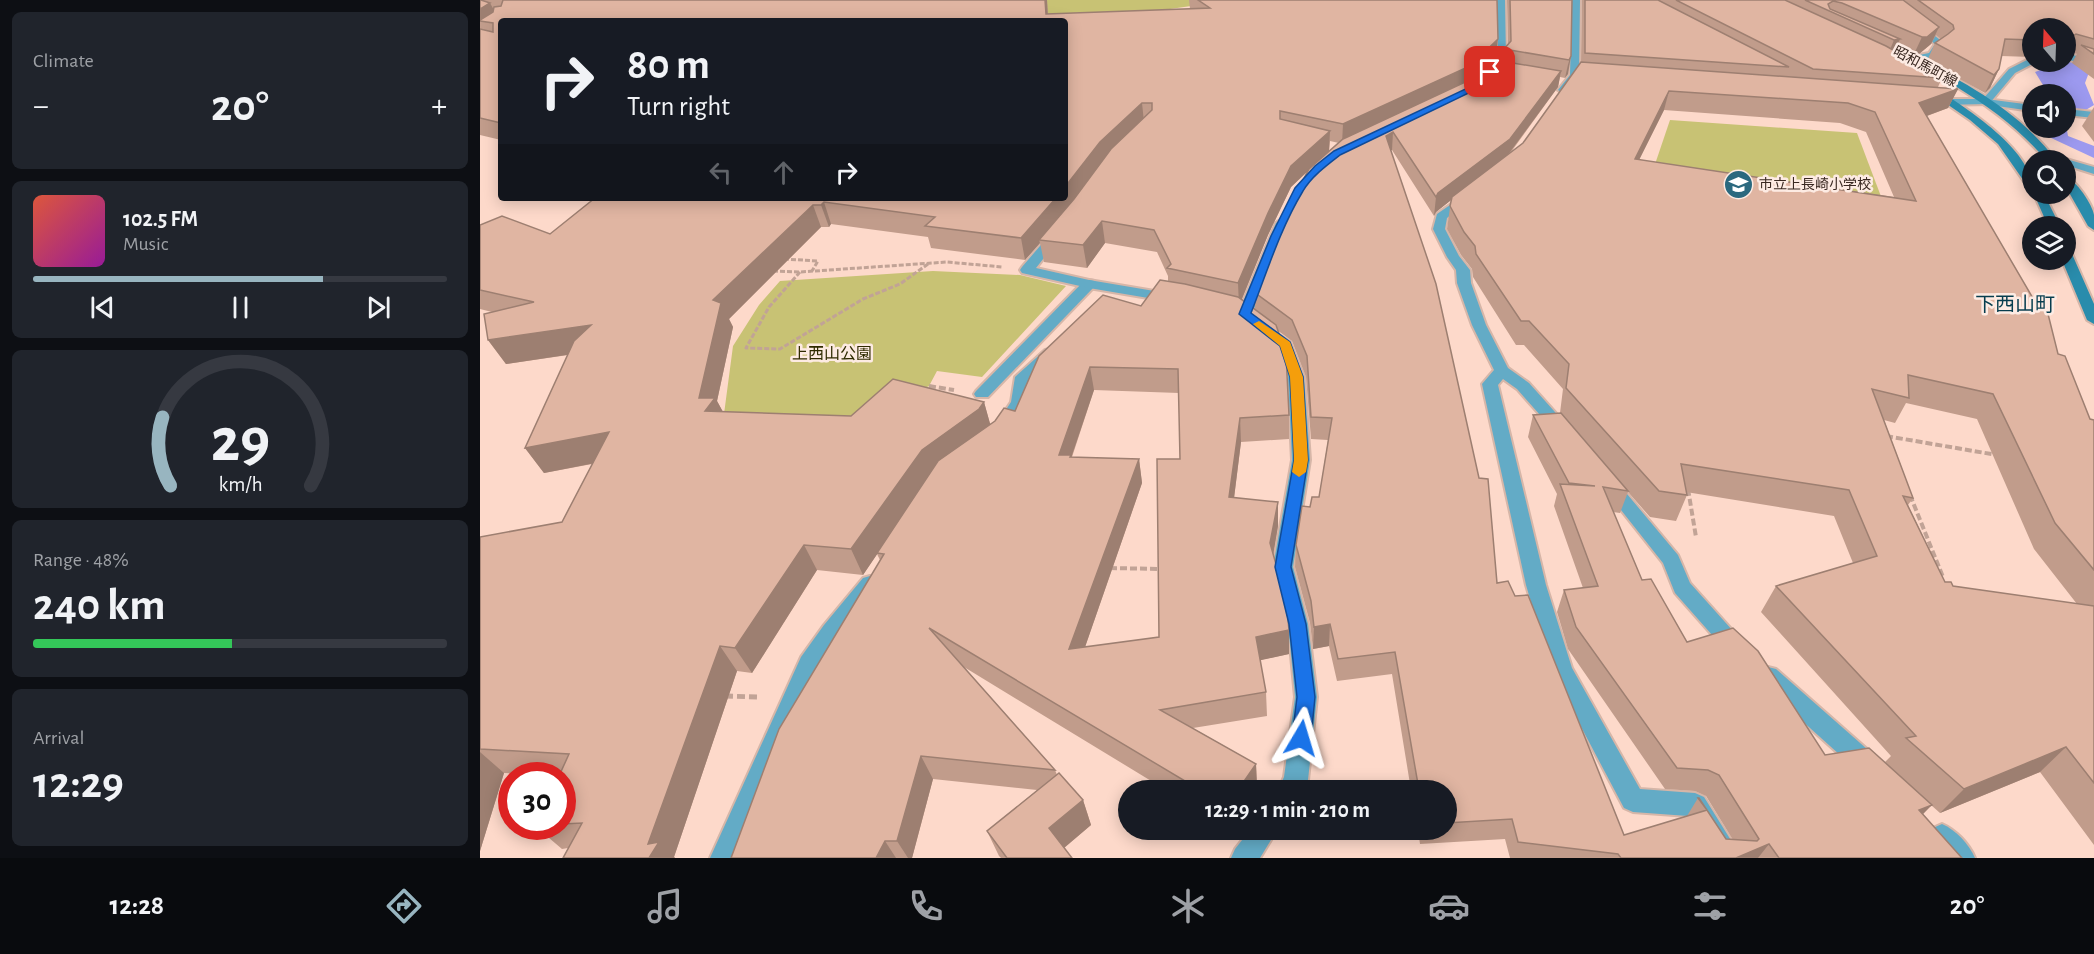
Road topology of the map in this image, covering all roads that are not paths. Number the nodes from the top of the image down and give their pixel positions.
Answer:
1 (1501, 0) edge
2 (1576, 0) edge
3 (1882, 0) edge
4 (1863, 36) edge
5 (2076, 59) edge
6 (1914, 60) junction
7 (1888, 62) joint
8 (2094, 64) edge
9 (2022, 66) edge
10 (1491, 70) junction
11 (1502, 72) edge
12 (1907, 74) edge
13 (1478, 83) edge
14 (1925, 86) edge
15 (1557, 99) edge
16 (1931, 102) edge
17 (1986, 102) junction
18 (1953, 103) junction
19 (2022, 107) edge
20 (2076, 113) edge
21 (2094, 115) edge
22 (2044, 150) edge
23 (2076, 165) edge
24 (2022, 170) edge
25 (2094, 171) edge
26 (1475, 189) edge
27 (2076, 194) edge
28 (1290, 207) edge
29 (1065, 225) edge
30 (2094, 226) edge
31 (2073, 270) edge
32 (1089, 284) junction
33 (1123, 289) junction
34 (1187, 300) edge
35 (1106, 304) edge
36 (2094, 320) edge
37 (1065, 340) edge
38 (1502, 371) junction
39 (982, 394) dead end
40 (1570, 437) edge
41 (993, 439) edge
42 (1600, 472) edge
43 (882, 567) edge
44 (1296, 780) edge
45 (1888, 783) edge
46 (1930, 824) edge
47 (1258, 840) edge
48 (723, 858) edge
49 (1244, 858) edge
50 (1729, 858) edge
51 (1962, 858) edge

1 - 10 street
2 - 15 street
3 - 6 street
4 - 6 main road, 昭和馬町線
5 - 8 street
6 - 7 street
6 - 17 main road, 昭和馬町線
7 - 12 main road, 昭和馬町線
9 - 17 street
10 - 11 street
10 - 13 street
14 - 18 main road, 昭和馬町線
16 - 18 street
17 - 18 street
17 - 19 street
17 - 22 main road, 昭和馬町線
18 - 24 main road, 昭和馬町線
20 - 21 street
23 - 25 street
26 - 38 street
27 - 30 main road
28 - 44 street
29 - 32 street
31 - 36 main road
32 - 33 street
32 - 39 street
33 - 34 street
33 - 35 street
37 - 41 street
38 - 40 street
38 - 50 street
42 - 45 street
43 - 48 street
46 - 51 street
47 - 49 street

